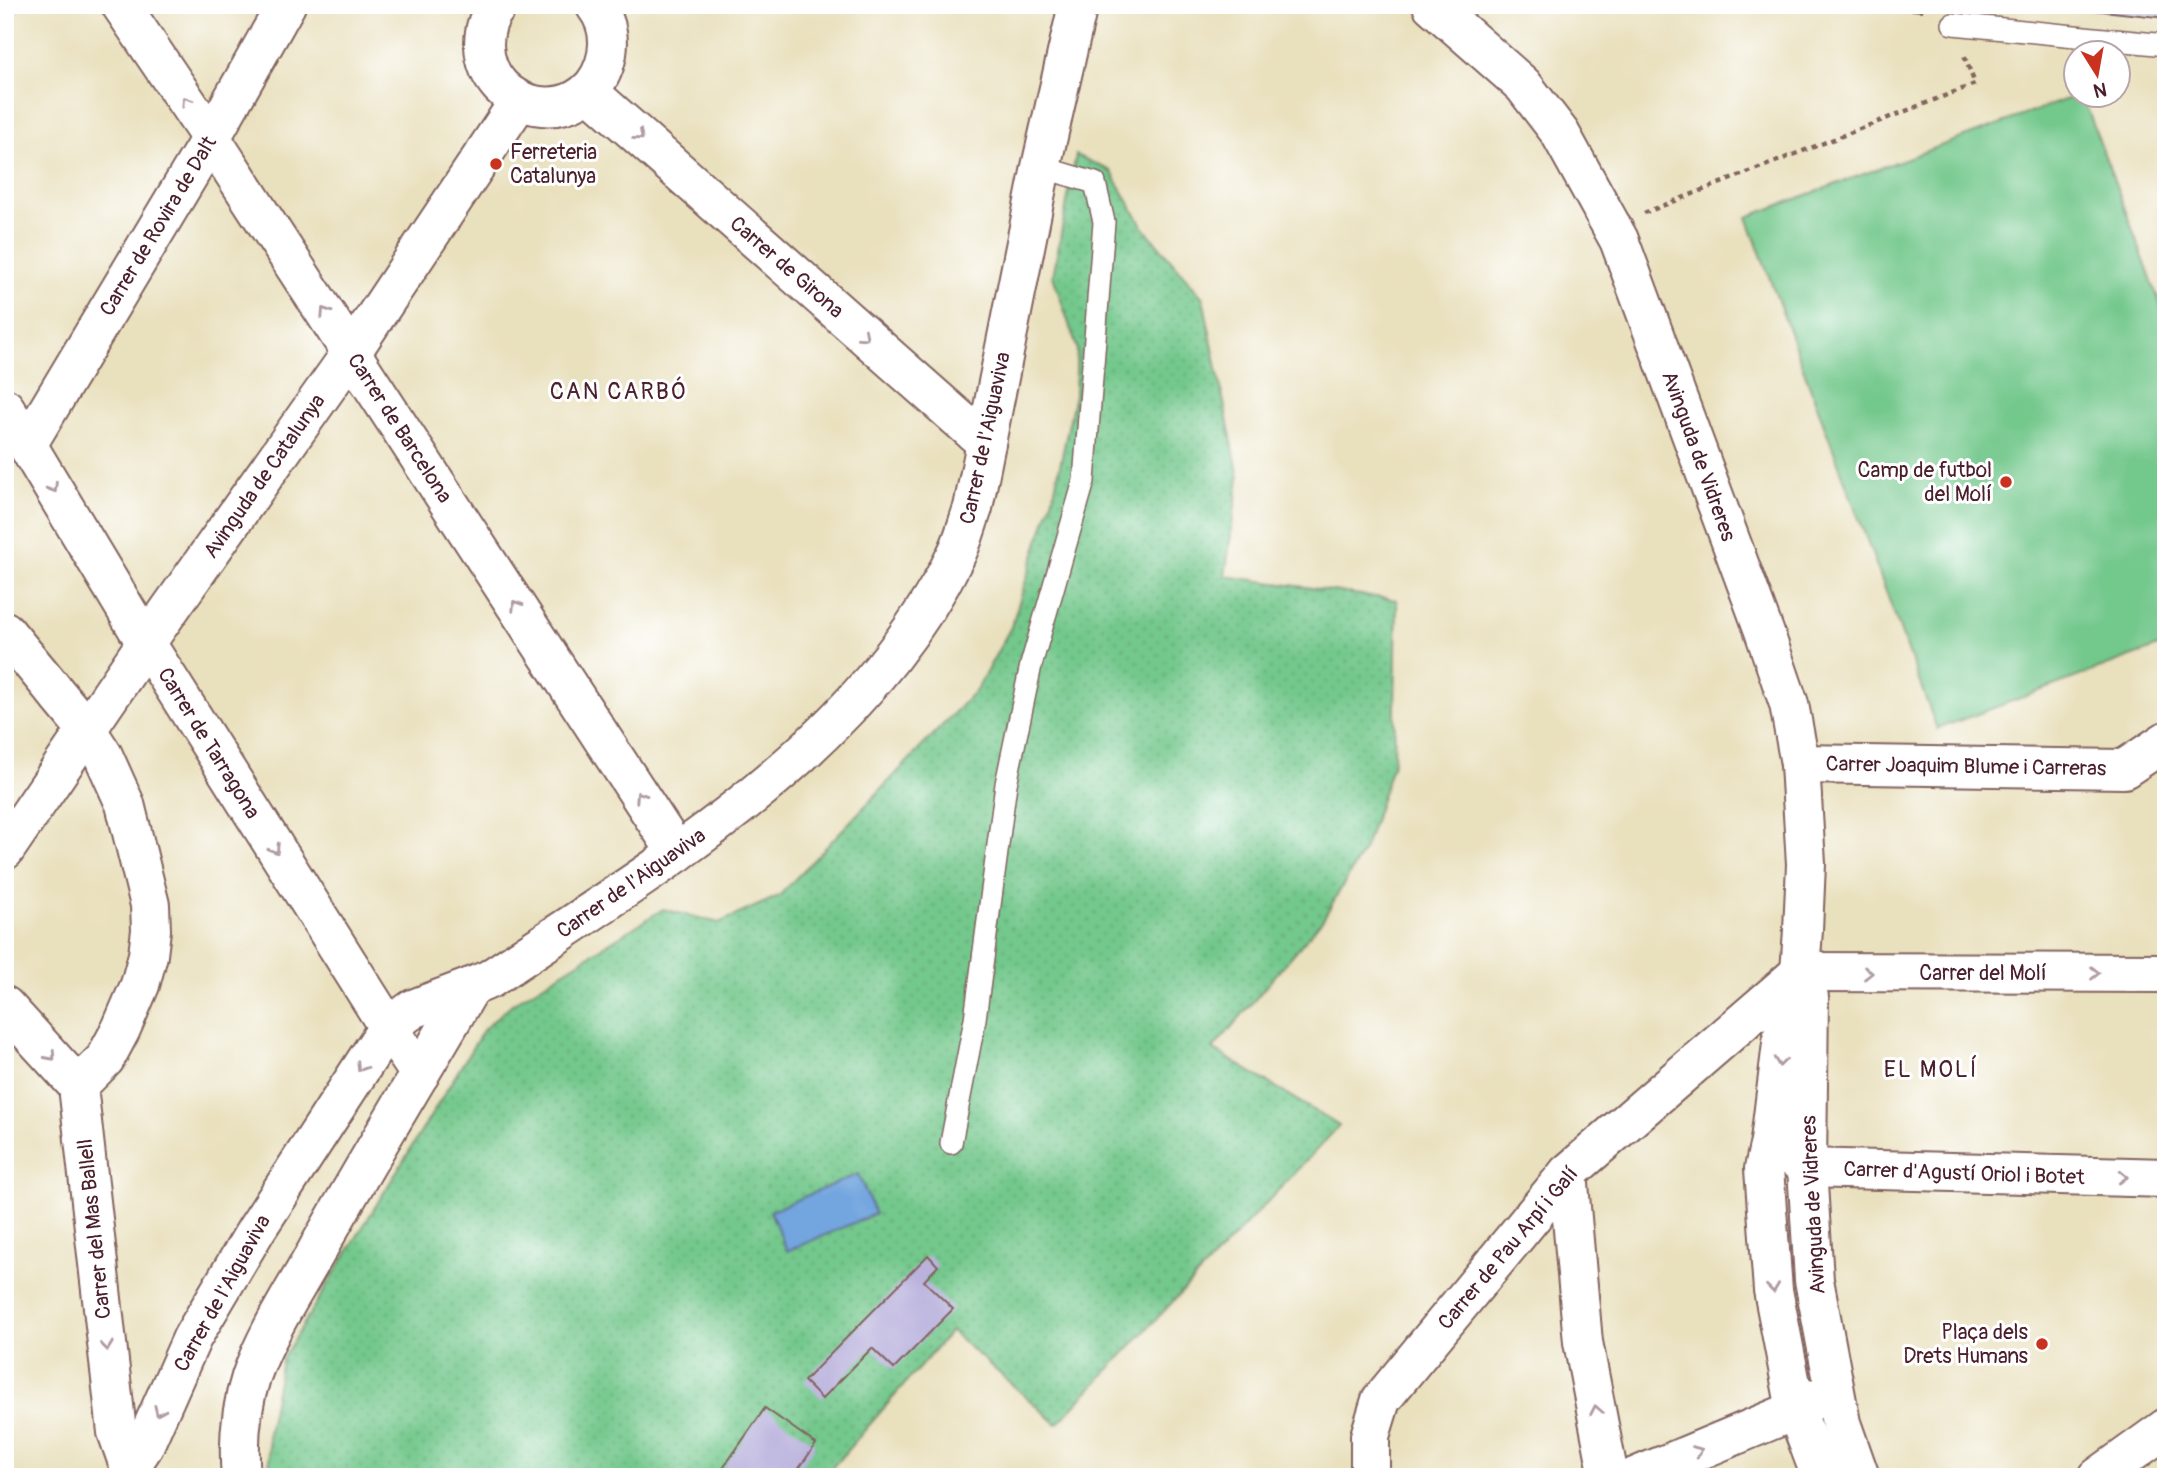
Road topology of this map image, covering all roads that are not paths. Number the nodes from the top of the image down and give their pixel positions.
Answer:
1 (121, 5) edge
2 (286, 5) edge
3 (498, 5) edge
4 (595, 5) edge
5 (1078, 5) edge
6 (1432, 5) edge
7 (1953, 24) road end
8 (2166, 45) edge
9 (588, 91) junction
10 (519, 101) junction
11 (211, 138) junction
12 (1041, 167) junction
13 (351, 353) junction
14 (5, 408) edge
15 (986, 443) junction
16 (27, 445) junction
17 (5, 631) edge
18 (146, 643) junction
19 (86, 729) junction
20 (2166, 741) edge
21 (1800, 764) junction
22 (2124, 769) junction
23 (2166, 775) edge
24 (5, 850) edge
25 (677, 853) junction
26 (1800, 972) junction
27 (2166, 973) edge
28 (471, 987) junction
29 (5, 1006) edge
30 (387, 1027) junction
31 (420, 1074) junction
32 (78, 1086) junction
33 (1770, 1141) junction
34 (951, 1143) dead end
35 (1807, 1168) junction
36 (1568, 1173) junction
37 (2166, 1178) edge
38 (1834, 1388) junction
39 (1796, 1410) junction
40 (2166, 1428) edge
41 (131, 1472) edge
42 (241, 1477) edge
43 (1370, 1477) edge
44 (1609, 1477) edge
45 (1635, 1477) edge
46 (1821, 1477) edge
47 (1860, 1477) edge
48 (2098, 1477) edge

11 -> 1 street, Carrer de Barcelona
2 - 11 street, Carrer de Rovira de Dalt
3 - 10 street
4 - 9 street
5 - 12 street, Carrer de l'Aiguaviva
6 - 21 street, Avinguda de Vidreres
7 - 8 lane
9 - 10 street
9 -> 15 street, Carrer de Girona
10 - 13 street, Avinguda de Catalunya
13 -> 11 street, Carrer de Barcelona
11 - 16 street, Carrer de Rovira de Dalt
12 - 15 street, Carrer de l'Aiguaviva
12 - 34 lane
13 - 18 street, Avinguda de Catalunya
25 -> 13 street, Carrer de Barcelona
14 - 16 street, Carrer de Tarragona
15 - 25 street, Carrer de l'Aiguaviva
16 -> 18 street, Carrer de Tarragona
17 - 19 street
18 - 19 street, Avinguda de Catalunya
18 -> 30 street, Carrer de Tarragona
19 - 24 street, Avinguda de Catalunya
19 - 32 street
20 - 22 street, Carrer Joaquim Blume i Carreras
21 - 22 street, Carrer Joaquim Blume i Carreras
21 - 26 street, Avinguda de Vidreres
22 - 23 street
25 - 28 street, Carrer de l'Aiguaviva
26 -> 27 street, Carrer del Molí
26 -> 33 street, Avinguda de Vidreres
26 - 35 street, Avinguda de Vidreres
26 - 36 street, Carrer de Pau Arpí i Galí
28 - 30 street, Carrer de l'Aiguaviva
28 - 31 street
29 -> 32 street
30 - 31 street, Carrer de Tarragona
30 -> 41 street, Carrer de l'Aiguaviva
31 - 42 street
32 -> 41 street, Carrer del Mas Ballell
33 - 35 street
33 -> 39 street, Avinguda de Vidreres
35 -> 37 street, Carrer d'Agustí Oriol i Botet
35 - 38 street, Avinguda de Vidreres
36 - 43 street, Carrer de Pau Arpí i Galí
44 -> 36 street
38 - 39 street
38 - 47 street, Avinguda de Vidreres
45 -> 39 street
39 - 46 street, Avinguda de Vidreres
40 - 48 street

